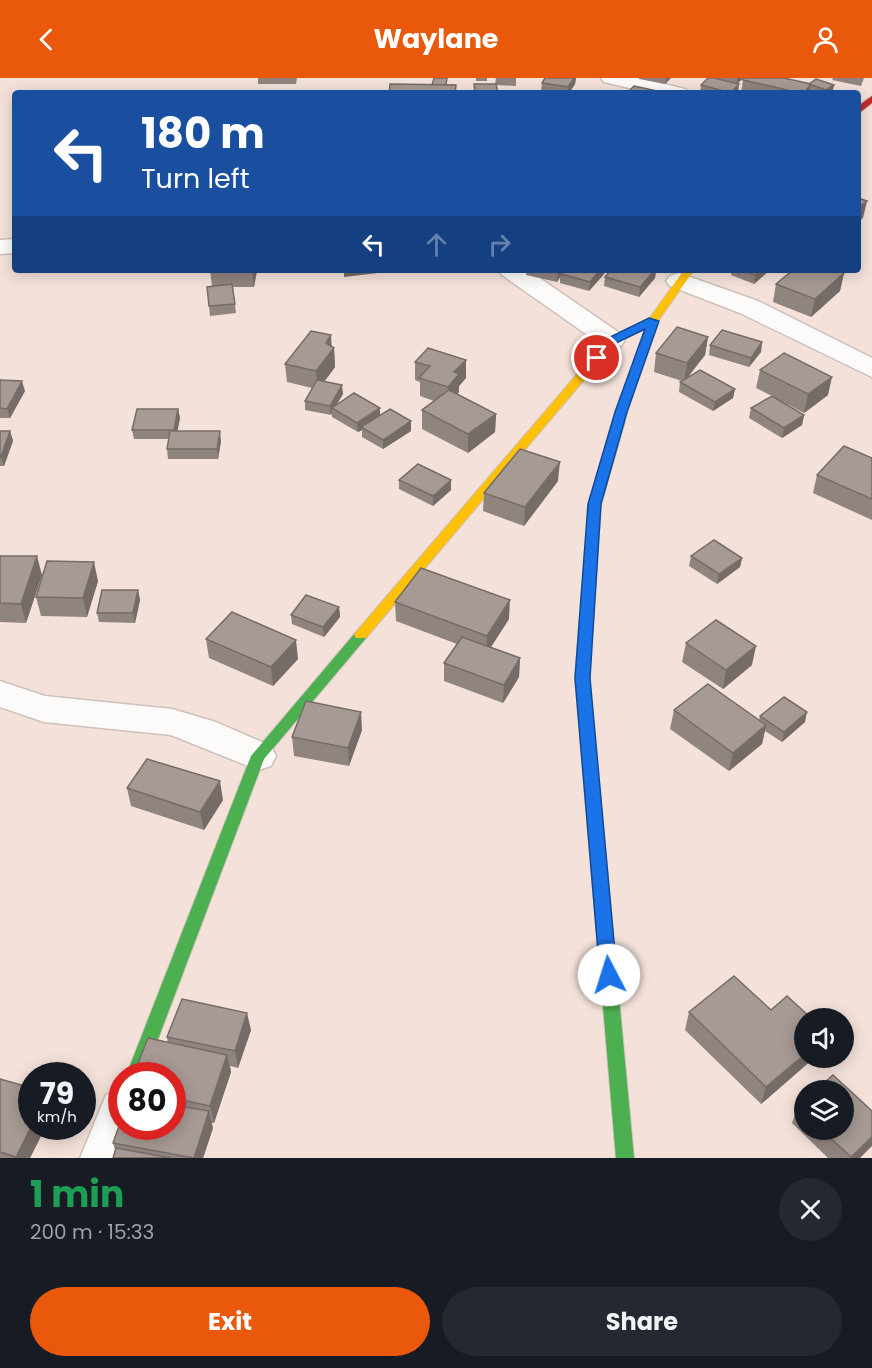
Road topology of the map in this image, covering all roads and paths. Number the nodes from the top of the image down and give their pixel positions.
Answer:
1 (611, 78) edge
2 (665, 90) edge
3 (515, 273) edge
4 (684, 275) edge
5 (653, 321) junction
6 (612, 340) junction
7 (872, 369) edge
8 (0, 694) edge
9 (258, 756) junction
10 (140, 1062) edge
11 (110, 1140) edge
12 (103, 1158) edge
13 (625, 1158) edge

1 - 2 street
3 - 6 street
4 - 5 main road
4 - 7 street
5 - 6 main road
5 - 13 main road
6 - 9 main road
8 - 9 street
9 - 10 main road
11 - 12 street

